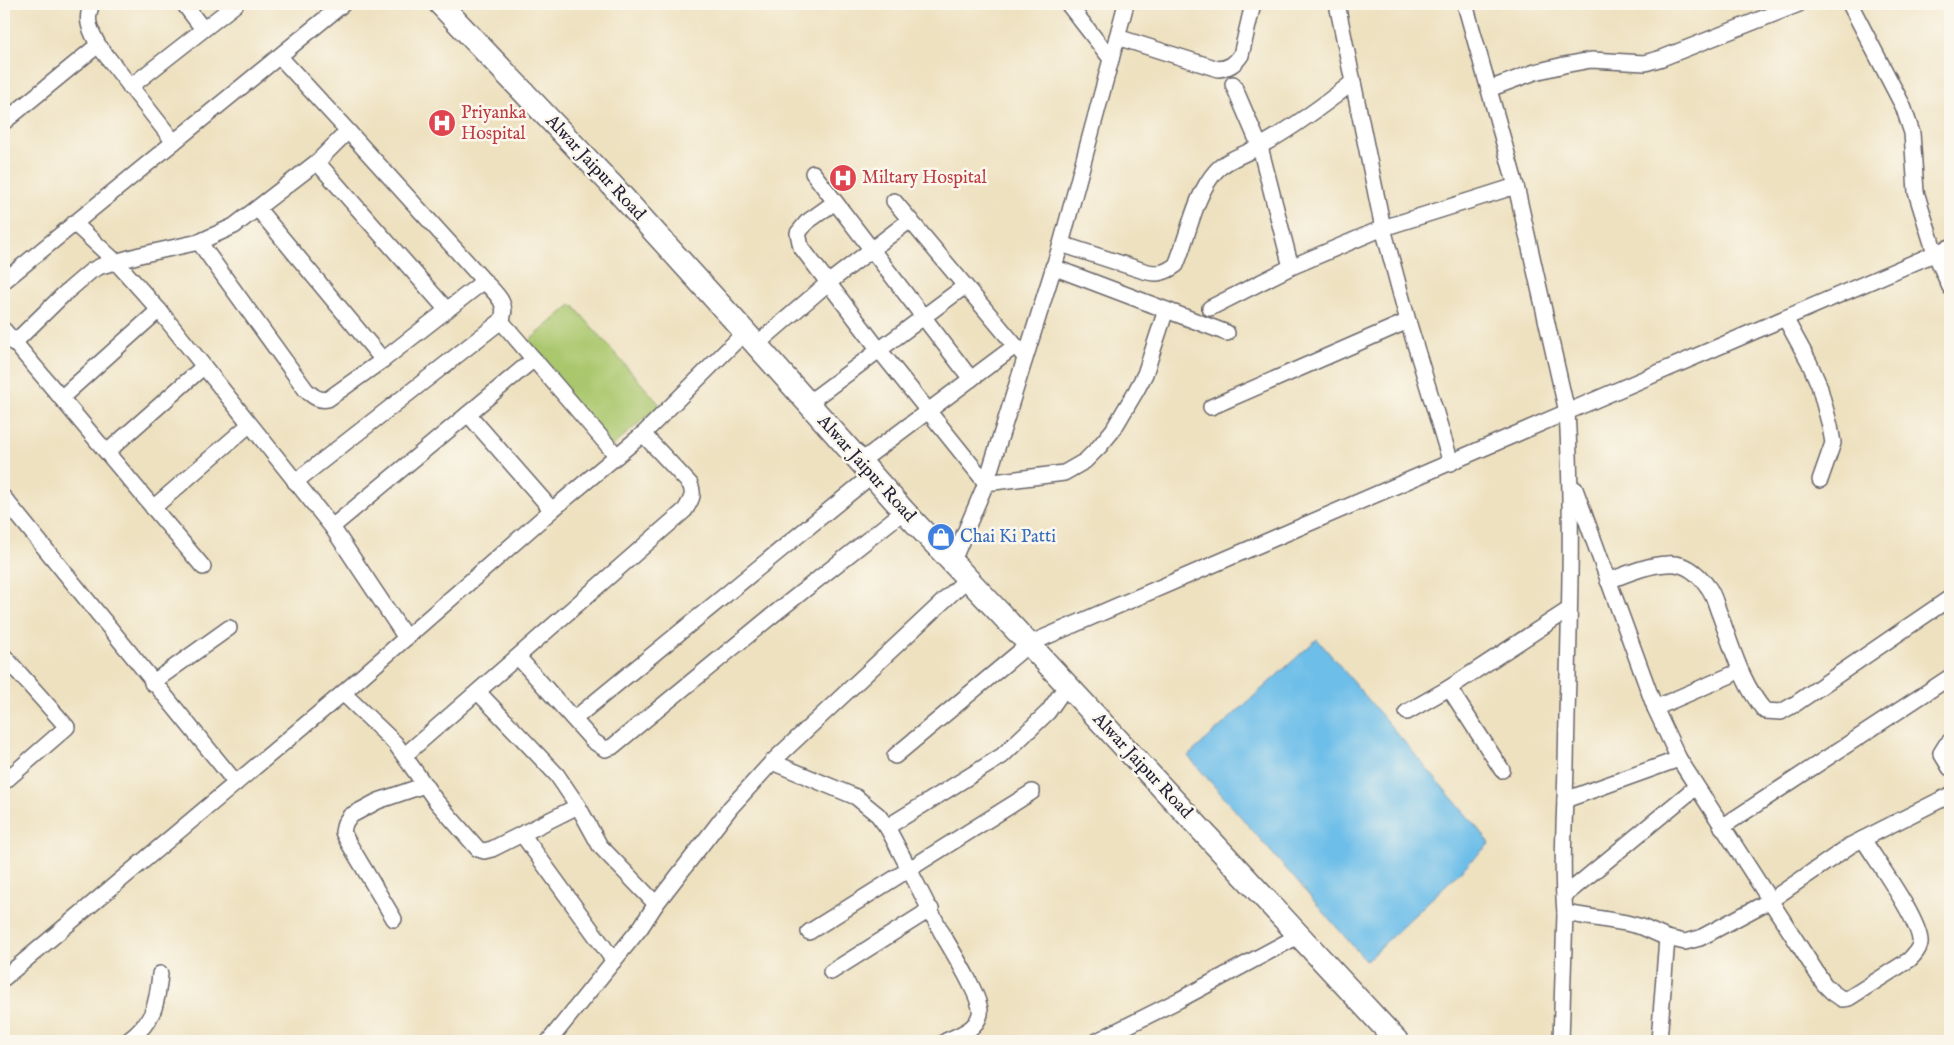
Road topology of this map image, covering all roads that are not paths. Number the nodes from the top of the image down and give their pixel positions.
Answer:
1 (92, 4) edge
2 (184, 4) edge
3 (236, 4) edge
4 (343, 4) edge
5 (440, 4) edge
6 (1068, 4) edge
7 (1126, 4) edge
8 (1253, 4) edge
9 (1337, 4) edge
10 (1465, 4) edge
11 (1799, 4) edge
12 (1850, 4) edge
13 (204, 29) junction
14 (1117, 37) junction
15 (98, 45) junction
16 (280, 57) junction
17 (1111, 60) junction
18 (1353, 82) junction
19 (1233, 84) dead end
20 (130, 87) junction
21 (1490, 90) junction
22 (4, 122) edge
23 (348, 131) junction
24 (174, 142) junction
25 (1260, 146) junction
26 (317, 162) junction
27 (813, 173) dead end
28 (1516, 186) junction
29 (894, 201) dead end
30 (835, 202) junction
31 (258, 208) junction
32 (910, 220) junction
33 (74, 224) junction
34 (1383, 228) junction
35 (200, 242) junction
36 (1061, 244) junction
37 (1950, 247) edge
38 (872, 249) junction
39 (1935, 253) junction
40 (116, 262) junction
41 (1053, 267) junction
42 (1291, 268) junction
43 (4, 280) edge
44 (484, 281) junction
45 (828, 283) junction
46 (965, 286) junction
47 (1950, 287) edge
48 (1210, 308) dead end
49 (159, 310) junction
50 (447, 310) junction
51 (1166, 310) junction
52 (924, 317) junction
53 (1785, 318) junction
54 (501, 321) junction
55 (1408, 322) junction
56 (4, 330) edge
57 (1227, 333) dead end
58 (751, 338) junction
59 (14, 343) junction
60 (880, 351) junction
61 (1019, 351) junction
62 (534, 359) junction
63 (382, 360) junction
64 (203, 367) junction
65 (971, 379) junction
66 (61, 398) junction
67 (808, 404) junction
68 (1211, 407) dead end
69 (929, 411) junction
70 (1567, 412) junction
71 (468, 414) junction
72 (249, 425) junction
73 (643, 434) junction
74 (107, 452) junction
75 (618, 456) junction
76 (1451, 463) junction
77 (866, 469) junction
78 (1571, 480) junction
79 (1820, 480) dead end
80 (295, 482) junction
81 (986, 483) junction
82 (4, 498) edge
83 (153, 508) junction
84 (552, 510) junction
85 (904, 511) junction
86 (332, 527) junction
87 (952, 563) junction
88 (203, 567) dead end
89 (967, 579) junction
90 (1608, 581) junction
91 (1950, 598) edge
92 (1568, 610) junction
93 (228, 628) dead end
94 (406, 638) junction
95 (1029, 644) junction
96 (4, 656) edge
97 (518, 657) junction
98 (1731, 675) dead end
99 (1950, 677) edge
100 (152, 683) junction
101 (1067, 684) junction
102 (1449, 688) junction
103 (478, 692) junction
104 (343, 693) junction
105 (1655, 708) junction
106 (1407, 712) dead end
107 (574, 719) junction
108 (1950, 742) edge
109 (404, 755) junction
110 (895, 756) dead end
111 (1679, 759) junction
112 (772, 762) junction
113 (1950, 768) edge
114 (1502, 770) dead end
115 (4, 782) edge
116 (236, 784) junction
117 (425, 785) junction
118 (1696, 787) junction
119 (1032, 792) dead end
120 (1950, 795) edge
121 (1565, 800) junction
122 (578, 806) junction
123 (1722, 826) junction
124 (887, 827) junction
125 (522, 834) junction
126 (1862, 839) junction
127 (909, 868) junction
128 (1564, 896) junction
129 (1771, 900) junction
130 (656, 904) junction
131 (931, 909) junction
132 (1565, 913) junction
133 (394, 918) dead end
134 (809, 932) dead end
135 (1298, 936) junction
136 (1667, 938) junction
137 (614, 961) junction
138 (831, 972) dead end
139 (160, 974) dead end
140 (4, 978) edge
141 (128, 1041) edge
142 (549, 1041) edge
143 (946, 1041) edge
144 (1097, 1041) edge
145 (1397, 1041) edge
146 (1561, 1041) edge
147 (1659, 1041) edge

1 - 15 street
2 - 13 street
3 - 13 street
4 - 16 street
5 - 58 main road, Alwar Jaipur Road
6 - 17 street
7 - 14 street
8 - 14 street
9 - 18 street
10 - 21 street
11 - 21 street
12 - 39 street
13 - 20 street
14 - 17 street
15 - 20 street
15 - 22 street
16 - 23 street
16 - 24 street
17 - 36 street
18 - 25 street
18 - 34 street
19 - 25 street
20 - 24 street
21 - 28 street
23 - 26 street
23 - 44 street
24 - 33 street
25 - 36 street
25 - 42 street
26 - 31 street
26 - 50 street
27 - 30 street
28 - 34 street
28 - 70 street
29 - 32 street
30 - 38 street
30 - 45 street
31 - 35 street
31 - 63 street
32 - 38 street
32 - 46 street
33 - 40 street
33 - 43 street
34 - 42 street
34 - 55 street
35 - 40 street
35 - 63 street
36 - 41 street
37 - 39 street
38 - 45 street
38 - 52 street
39 - 47 street
39 - 53 street
40 - 49 street
40 - 59 street
41 - 51 street
41 - 61 street
42 - 48 street
44 - 50 street
44 - 54 street
45 - 58 street
45 - 60 street
46 - 52 street
46 - 61 street
49 - 64 street
49 - 66 street
50 - 63 street
51 - 57 street
51 - 81 street
52 - 60 street
52 - 65 street
53 - 70 street
53 - 79 street
54 - 62 street
54 - 80 street
55 - 68 street
55 - 76 street
56 - 59 street
58 - 67 main road, Alwar Jaipur Road
58 - 73 street
59 - 66 street
60 - 67 street
60 - 69 street
61 - 65 street
61 - 81 street
62 - 71 street
62 - 75 street
64 - 72 street
64 - 74 street
65 - 69 street
66 - 74 street
67 - 77 main road, Alwar Jaipur Road
69 - 77 street
69 - 81 street
70 - 76 street
70 - 78 street
71 - 84 street
71 - 86 street
72 - 80 street
72 - 83 street
73 - 75 street
73 - 97 street
74 - 83 street
75 - 84 street
76 - 95 street
77 - 85 main road, Alwar Jaipur Road
77 - 107 street
78 - 90 street
78 - 92 street
80 - 86 street
81 - 87 street
82 - 100 street
83 - 88 street
84 - 94 street
85 - 87 main road, Alwar Jaipur Road
85 - 107 street
86 - 94 street
87 - 89 main road, Alwar Jaipur Road
89 - 95 main road, Alwar Jaipur Road
89 - 112 street
90 - 91 street
90 - 105 street
92 - 102 street
92 - 121 street
93 - 100 street
94 - 104 street
95 - 101 main road, Alwar Jaipur Road
95 - 110 street
96 - 115 street
97 - 103 street
97 - 107 street
98 - 105 street
99 - 123 street
100 - 116 street
101 - 124 street
101 - 135 main road, Alwar Jaipur Road
102 - 106 street
102 - 114 street
103 - 109 street
103 - 122 street
104 - 109 street
104 - 116 street
105 - 111 street
108 - 113 street
109 - 117 street
111 - 118 street
111 - 121 street
112 - 124 street
112 - 130 street
116 - 140 street
117 - 125 street
117 - 133 street
118 - 123 street
118 - 128 street
119 - 127 street
120 - 126 street
121 - 128 street
122 - 125 street
122 - 130 street
123 - 129 street
124 - 127 street
125 - 137 street
126 - 129 street
126 - 129 street
127 - 131 street
127 - 134 street
128 - 132 street
129 - 136 street
130 - 137 street
131 - 138 street
131 - 143 street
132 - 136 street
132 - 146 street
135 - 144 street
135 - 145 main road, Alwar Jaipur Road
136 - 147 street
137 - 142 street
139 - 141 street

